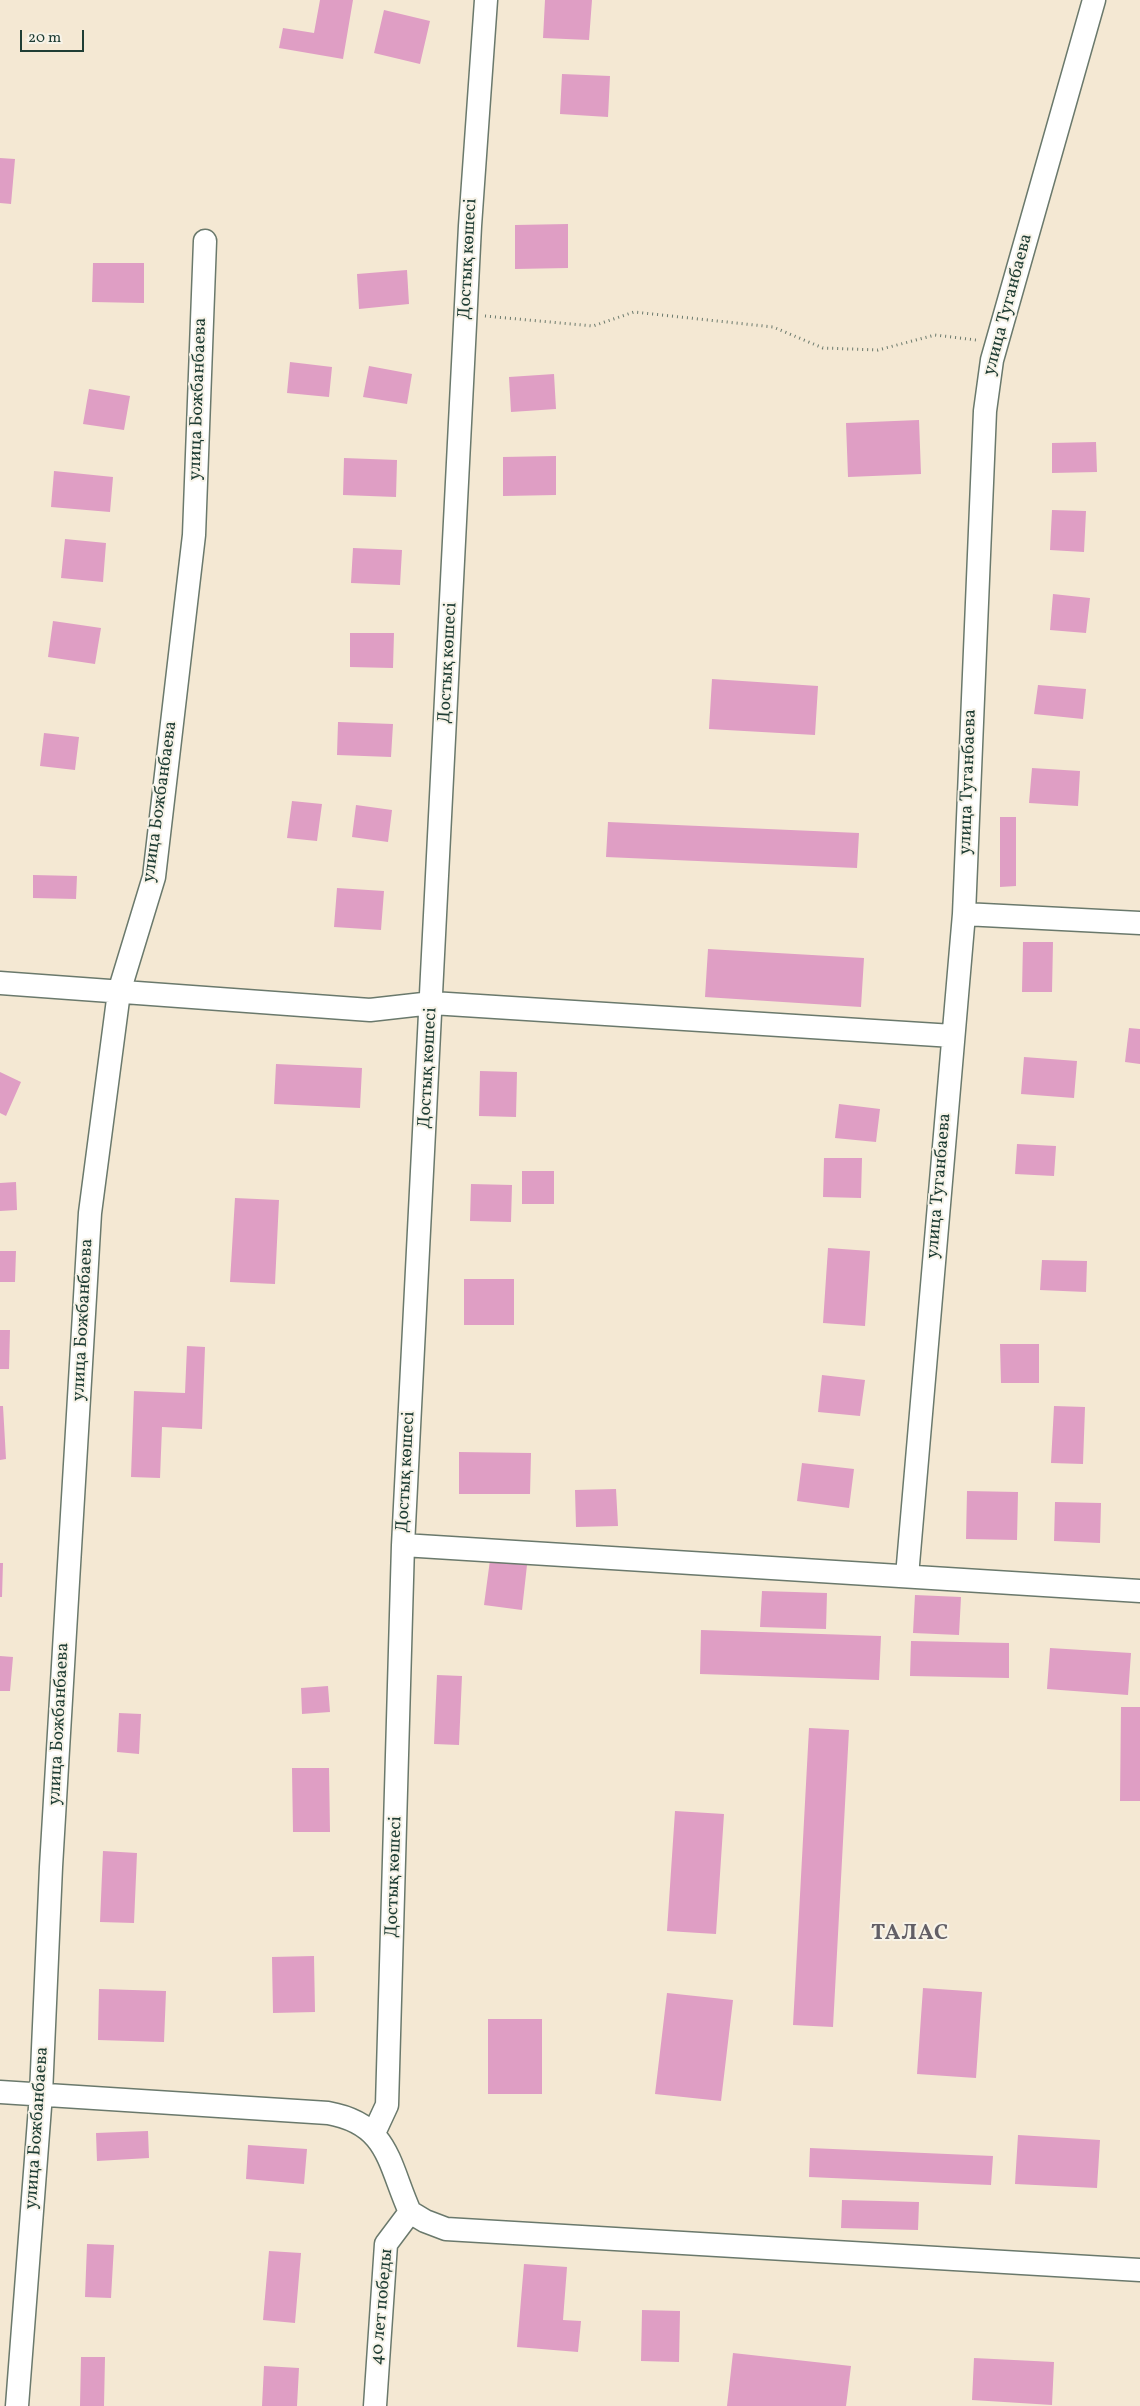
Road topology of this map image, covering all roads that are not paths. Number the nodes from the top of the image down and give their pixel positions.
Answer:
1 (486, 0) edge
2 (1094, 0) edge
3 (205, 241) dead end
4 (964, 914) junction
5 (1140, 923) edge
6 (0, 983) edge
7 (119, 992) junction
8 (432, 1003) junction
9 (953, 1036) junction
10 (404, 1545) junction
11 (907, 1576) junction
12 (1140, 1591) edge
13 (0, 2092) edge
14 (41, 2094) junction
15 (374, 2133) junction
16 (410, 2212) junction
17 (1140, 2270) edge
18 (17, 2406) edge
19 (375, 2406) edge

1 - 8 street, Достық көшесі
2 - 4 street, улица Туганбаева
3 - 7 street, улица Божбанбаева
4 - 5 street
4 - 9 street, улица Туганбаева
6 - 7 street
7 - 8 street
7 - 14 street, улица Божбанбаева
8 - 9 street
8 - 10 street, Достық көшесі
9 - 11 street, улица Туганбаева
10 - 11 street
10 - 15 street, Достық көшесі
11 - 12 street
13 - 14 street
14 - 15 street
14 - 18 street, улица Божбанбаева
15 - 16 street
16 - 17 street
16 - 19 street, 40 лет победы

